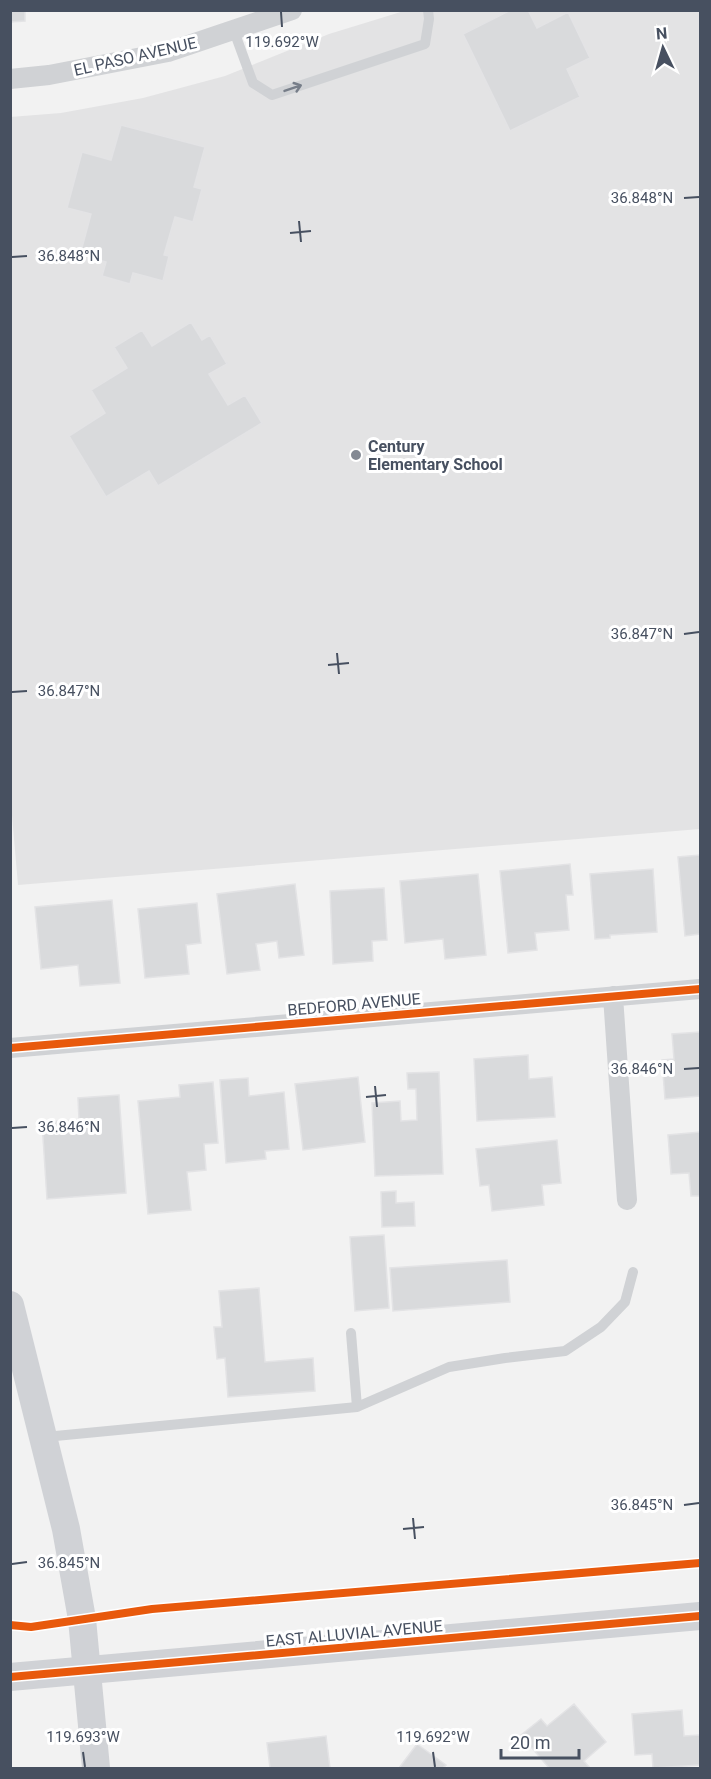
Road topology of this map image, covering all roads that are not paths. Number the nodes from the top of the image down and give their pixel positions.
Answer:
1 (292, 10) edge
2 (428, 10) edge
3 (234, 31) junction
4 (10, 79) edge
5 (700, 989) edge
6 (613, 996) junction
7 (10, 1048) edge
8 (627, 1200) dead end
9 (633, 1272) dead end
10 (10, 1305) edge
11 (351, 1333) dead end
12 (357, 1407) junction
13 (42, 1437) junction
14 (700, 1616) edge
15 (87, 1670) junction
16 (10, 1677) edge
17 (96, 1768) edge

1 - 3 street, EL PASO AVENUE
3 -> 2 lane
3 - 4 street, EL PASO AVENUE
5 - 6 street, BEDFORD AVENUE
6 - 7 street, BEDFORD AVENUE
6 - 8 street
9 - 12 lane
10 - 13 street
11 - 12 lane
12 - 13 lane
13 - 15 street
14 - 15 street, EAST ALLUVIAL AVENUE
15 - 16 street, EAST ALLUVIAL AVENUE
15 - 17 street

